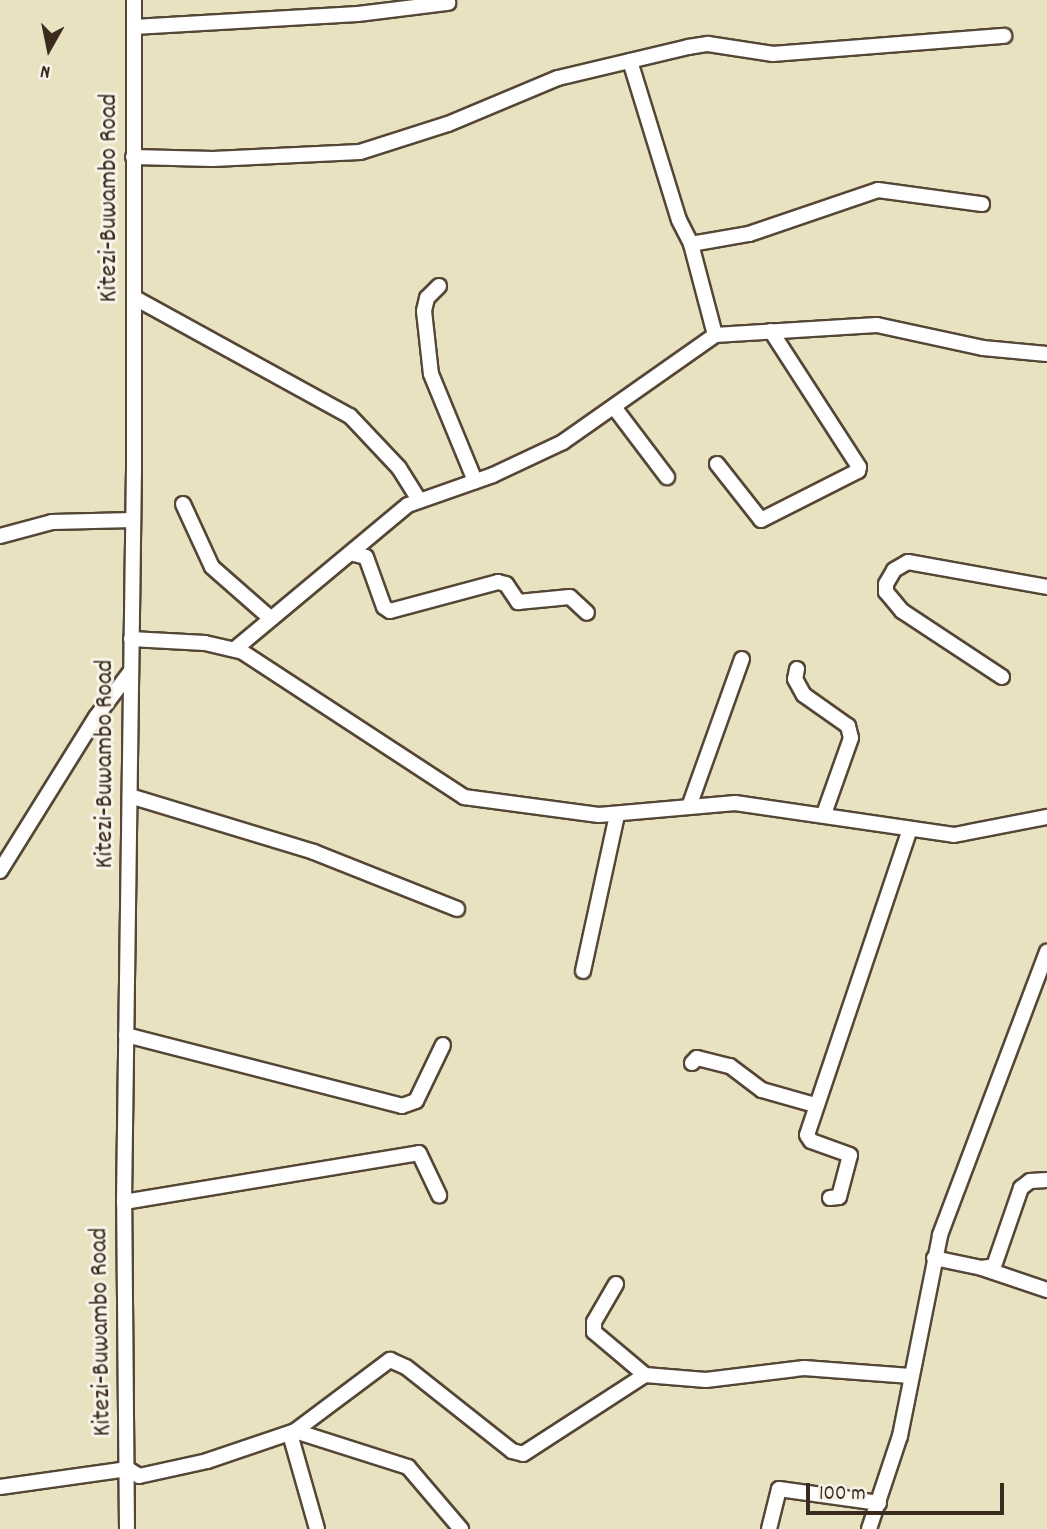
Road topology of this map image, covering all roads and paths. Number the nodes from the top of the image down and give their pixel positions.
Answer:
1 (134, 0) edge
2 (448, 3) dead end
3 (134, 27) junction
4 (1004, 36) dead end
5 (630, 61) junction
6 (133, 158) junction
7 (982, 204) dead end
8 (691, 244) junction
9 (439, 286) dead end
10 (135, 298) junction
11 (771, 331) junction
12 (715, 335) junction
13 (1047, 354) edge
14 (614, 407) junction
15 (717, 464) dead end
16 (667, 477) dead end
17 (475, 481) junction
18 (418, 499) junction
19 (183, 504) dead end
20 (133, 520) junction
21 (0, 536) edge
22 (354, 554) junction
23 (1047, 587) edge
24 (587, 613) dead end
25 (270, 618) junction
26 (131, 639) junction
27 (235, 649) junction
28 (742, 659) dead end
29 (797, 670) dead end
30 (131, 671) junction
31 (1002, 677) dead end
32 (130, 796) junction
33 (690, 804) junction
34 (824, 814) junction
35 (617, 815) junction
36 (1047, 817) edge
37 (910, 829) junction
38 (0, 871) edge
39 (457, 909) dead end
40 (1047, 952) edge
41 (583, 971) dead end
42 (126, 1035) junction
43 (443, 1045) dead end
44 (692, 1063) dead end
45 (815, 1105) junction
46 (1047, 1180) edge
47 (439, 1195) dead end
48 (830, 1198) dead end
49 (124, 1202) junction
50 (934, 1258) junction
51 (982, 1268) junction
52 (616, 1284) dead end
53 (1047, 1290) edge
54 (645, 1375) junction
55 (911, 1376) junction
56 (292, 1432) junction
57 (128, 1469) junction
58 (0, 1487) edge
59 (878, 1503) junction
60 (127, 1529) edge
61 (317, 1529) edge
62 (461, 1529) edge
63 (769, 1529) edge
64 (869, 1529) edge

1 - 3 street, Kitezi-Buwambo Road
2 - 3 street
3 - 6 street, Kitezi-Buwambo Road
4 - 5 street
5 - 6 street
5 - 8 street
6 - 10 street, Kitezi-Buwambo Road
7 - 8 street
8 - 12 street
9 - 17 street
10 - 18 street
10 - 20 street, Kitezi-Buwambo Road
11 - 12 street
11 - 13 street
11 - 15 street
12 - 14 street
14 - 16 street
14 - 17 street
17 - 18 street
18 - 22 street
19 - 25 street
20 - 21 street
20 - 26 street, Kitezi-Buwambo Road
22 - 24 street
22 - 25 street
23 - 31 street
25 - 27 street
26 - 27 street
26 - 30 street, Kitezi-Buwambo Road
27 - 35 street
28 - 33 street
29 - 34 street
30 - 32 street, Kitezi-Buwambo Road
30 - 38 street
32 - 39 street
32 - 42 street, Kitezi-Buwambo Road
33 - 34 street
33 - 35 street
34 - 37 street
35 - 41 street
36 - 37 street
37 - 45 street
40 - 50 street
42 - 43 street
42 - 49 street, Kitezi-Buwambo Road
44 - 45 street
45 - 48 street
46 - 51 street
47 - 49 street
49 - 57 street, Kitezi-Buwambo Road
50 - 51 street
50 - 55 street
51 - 53 street
52 - 54 street
54 - 55 street
54 - 56 street
55 - 59 street
56 - 57 street
56 - 61 street
56 - 62 street
57 - 58 street
57 - 60 street, Kitezi-Buwambo Road
59 - 63 street
59 - 64 street

